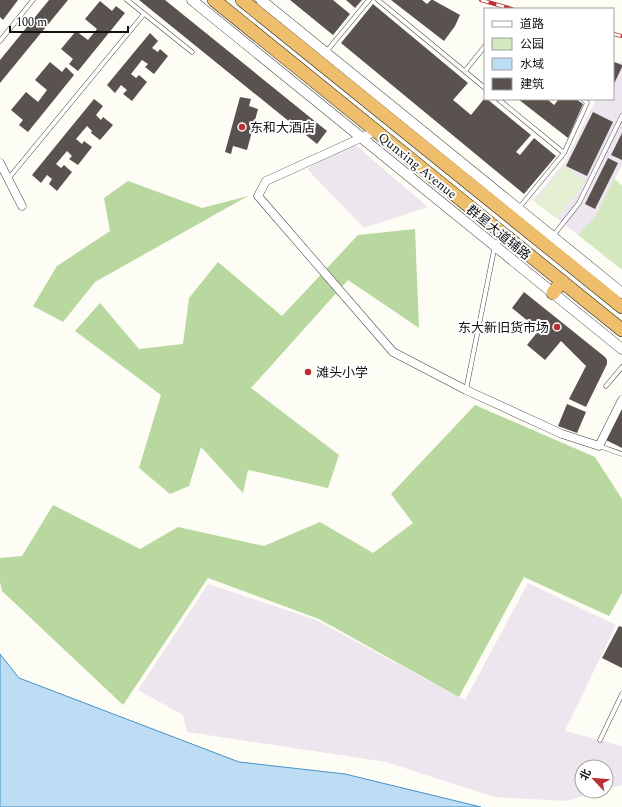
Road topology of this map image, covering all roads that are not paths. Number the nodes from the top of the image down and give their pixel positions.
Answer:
1 (34, 0) edge
2 (127, 0) edge
3 (192, 0) edge
4 (214, 0) edge
5 (242, 0) edge
6 (261, 0) edge
7 (369, 0) edge
8 (378, 0) edge
9 (144, 14) junction
10 (0, 41) edge
11 (484, 47) edge
12 (192, 52) dead end
13 (321, 57) junction
14 (465, 71) junction
15 (484, 87) edge
16 (499, 100) edge
17 (584, 100) edge
18 (622, 116) edge
19 (376, 131) junction
20 (362, 138) junction
21 (564, 153) junction
22 (0, 163) edge
23 (8, 178) junction
24 (22, 206) dead end
25 (515, 213) junction
26 (503, 234) junction
27 (549, 241) junction
28 (495, 245) junction
29 (562, 281) junction
30 (553, 292) junction
31 (622, 293) edge
32 (622, 307) edge
33 (622, 330) edge
34 (622, 349) edge
35 (622, 367) edge
36 (606, 386) dead end
37 (466, 390) junction
38 (622, 400) edge
39 (599, 446) junction
40 (622, 454) edge
41 (622, 694) edge
42 (600, 740) dead end

1 - 10 lane
2 - 9 lane
3 - 20 street, 群星大道辅路
4 - 19 highway, Qunxing Avenue
5 - 13 highway, Qunxing Avenue
6 - 13 street
7 - 13 lane
8 - 14 lane
9 - 12 lane
9 - 23 lane
11 - 14 lane
13 - 25 highway, Qunxing Avenue
14 - 15 lane
16 - 21 lane
17 - 21 lane
18 - 27 lane
19 - 20 street
19 - 26 highway, Qunxing Avenue
20 - 28 street, 群星大道辅路
20 - 37 street
21 - 25 lane
22 - 23 street
23 - 24 street
25 - 27 highway, Qunxing Avenue
26 - 28 lane
26 - 29 highway, Qunxing Avenue
27 - 31 street
27 - 32 highway, Qunxing Avenue
28 - 30 street, 群星大道辅路
28 - 37 lane
29 - 30 highway
29 - 33 highway, Qunxing Avenue
30 - 34 street, 群星大道辅路
35 - 36 lane
37 - 39 street
38 - 39 street
39 - 40 lane
41 - 42 lane

